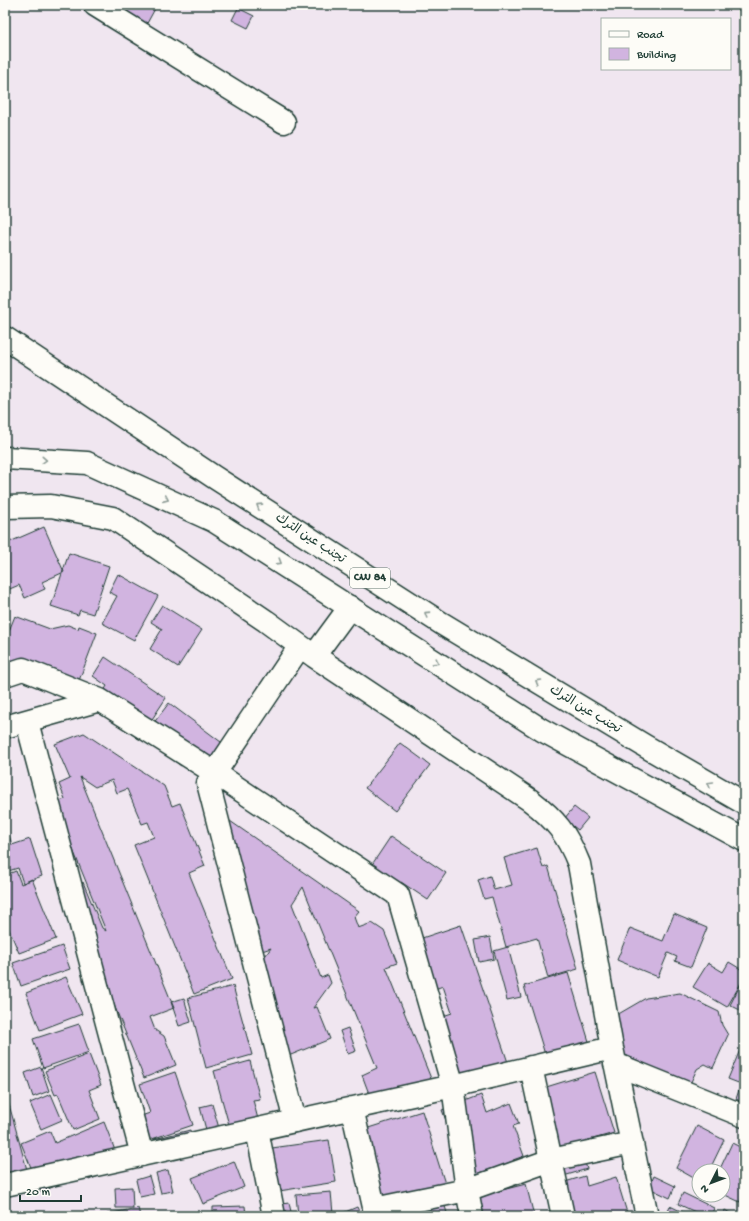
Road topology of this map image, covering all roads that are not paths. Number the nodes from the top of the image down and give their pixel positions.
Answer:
1 (95, 5) edge
2 (284, 122) dead end
3 (5, 338) edge
4 (5, 458) edge
5 (5, 507) edge
6 (350, 607) junction
7 (307, 651) junction
8 (5, 675) edge
9 (100, 700) junction
10 (27, 722) junction
11 (5, 727) edge
12 (215, 773) junction
13 (744, 803) edge
14 (744, 840) edge
15 (614, 1056) junction
16 (531, 1067) junction
17 (453, 1086) junction
18 (352, 1108) junction
19 (744, 1116) edge
20 (295, 1121) junction
21 (257, 1130) junction
22 (632, 1143) junction
23 (142, 1155) junction
24 (551, 1160) junction
25 (5, 1186) edge
26 (467, 1190) junction
27 (375, 1212) edge
28 (274, 1216) edge
29 (472, 1216) edge
30 (562, 1216) edge
31 (647, 1216) edge

1 - 2 main road
13 -> 3 main road, تجنب عين الترك / CW 84
4 -> 6 main road, CW 84
5 - 7 main road
6 - 7 main road
6 -> 14 main road, CW 84
7 - 12 main road
7 - 15 main road
8 - 9 main road
9 - 10 main road
9 - 12 main road
10 - 11 main road
10 - 23 main road
12 - 17 main road
12 - 20 main road
15 - 16 main road
15 - 19 main road
15 - 22 main road
16 - 17 main road
16 - 24 main road
17 - 18 main road
17 - 26 main road
18 - 20 main road
18 - 27 main road
20 - 21 main road
21 - 23 main road
21 - 28 main road
22 - 24 main road
22 - 31 main road
23 - 25 main road
24 - 26 main road
24 - 30 main road
26 - 27 main road
26 - 29 main road

